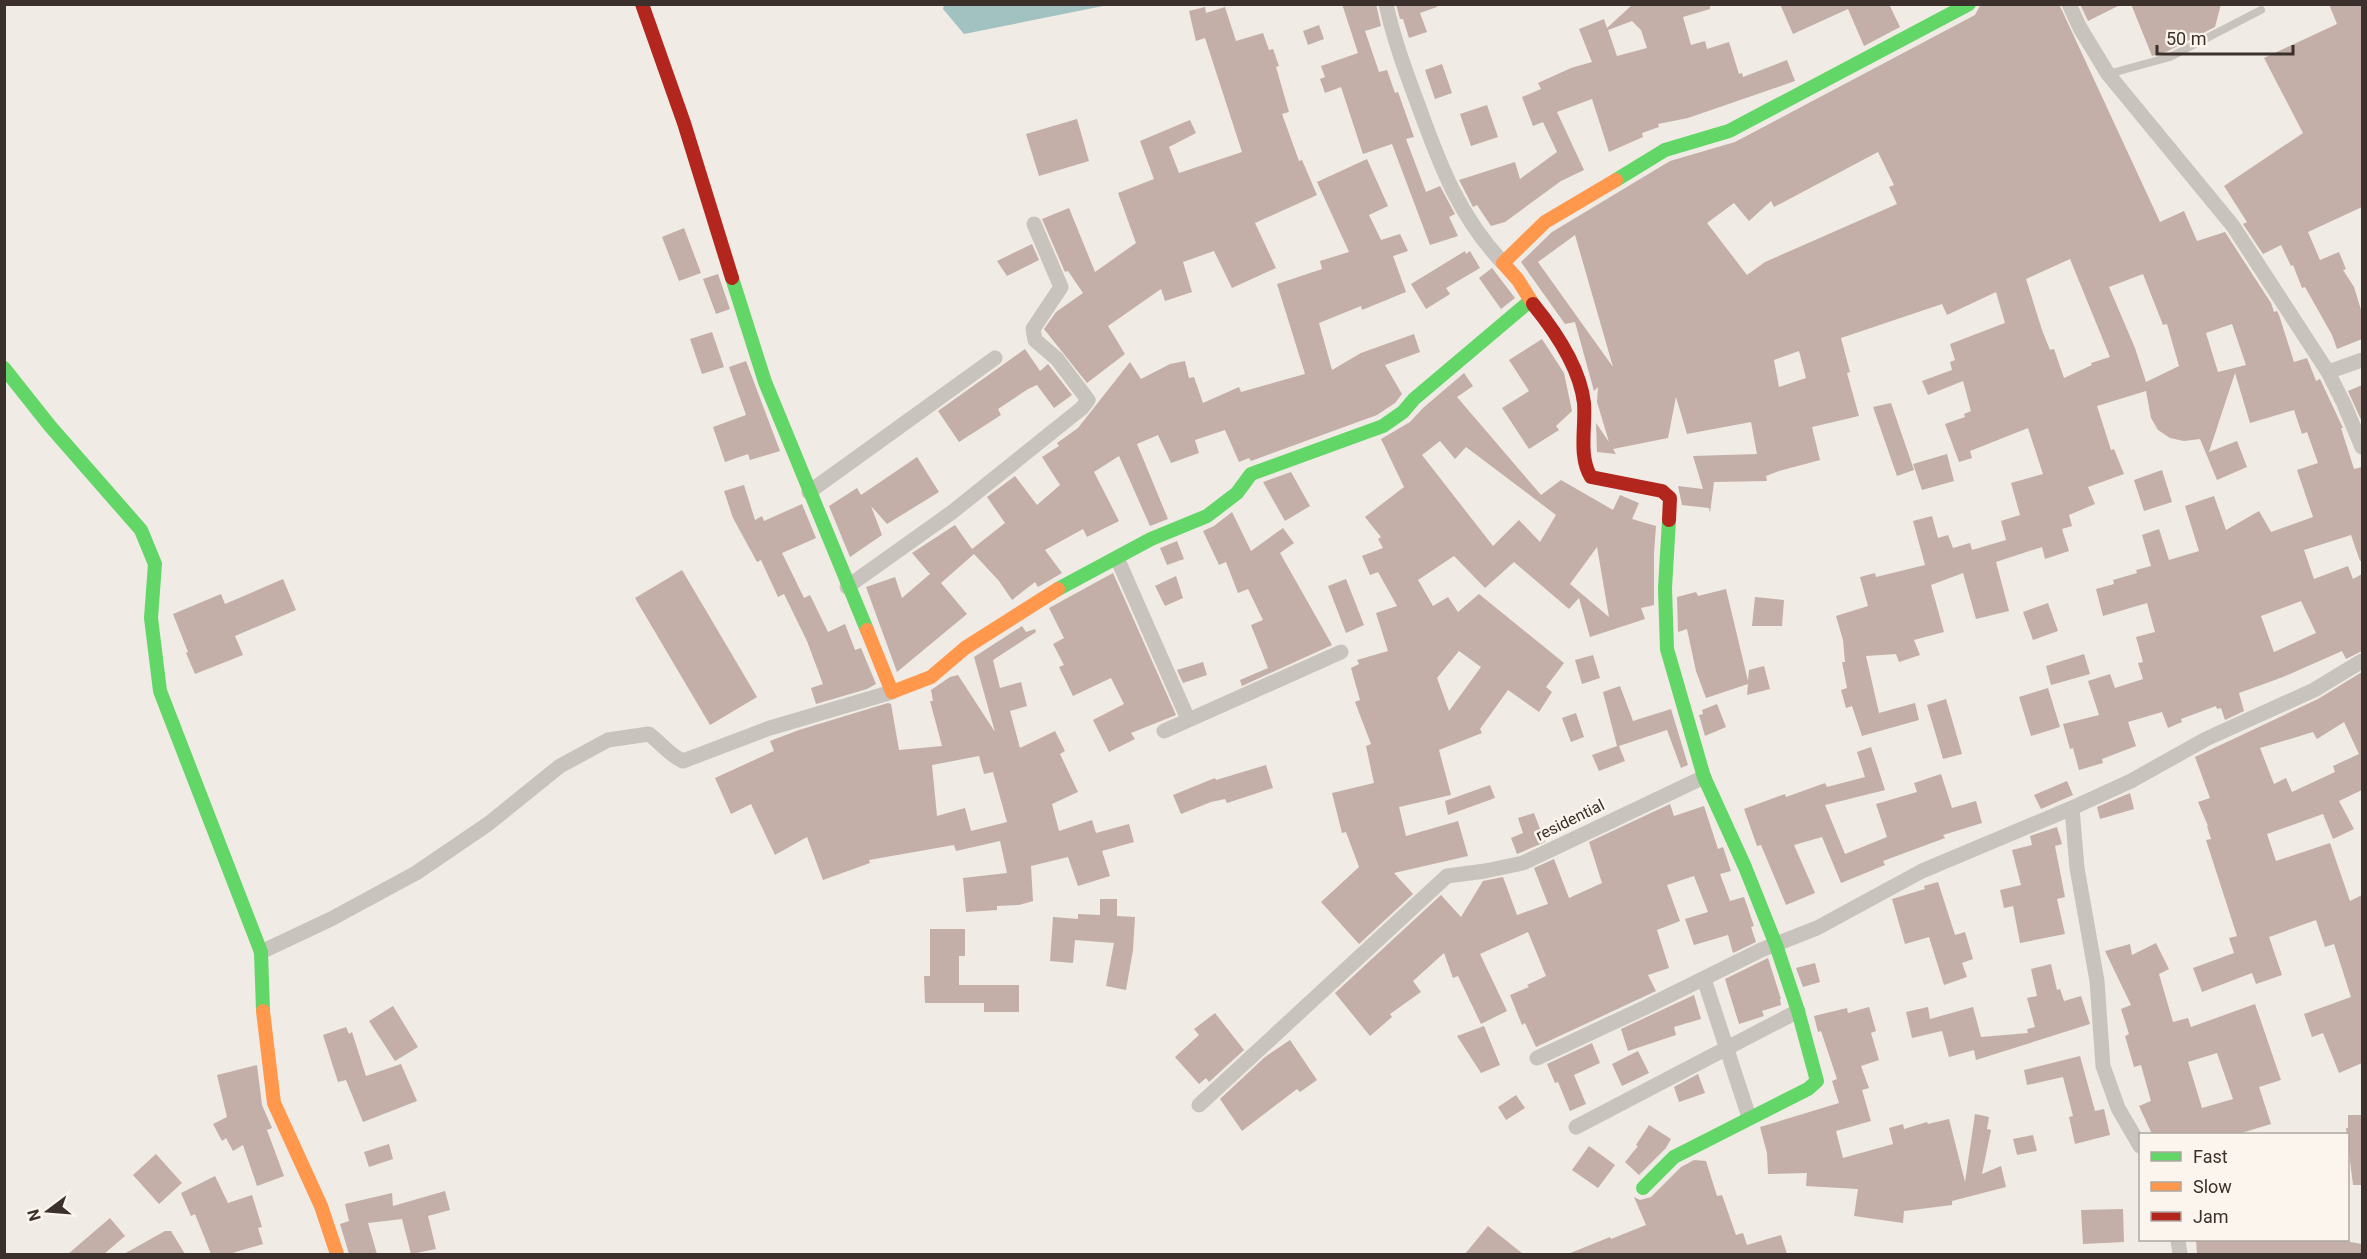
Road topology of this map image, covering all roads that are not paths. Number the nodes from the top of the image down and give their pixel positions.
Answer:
1 (642, 4) edge
2 (1386, 4) edge
3 (1969, 4) edge
4 (2069, 4) edge
5 (2261, 10) dead end
6 (2108, 74) junction
7 (1034, 224) dead end
8 (1503, 263) junction
9 (1530, 301) junction
10 (995, 358) dead end
11 (2362, 360) edge
12 (4, 368) edge
13 (2328, 372) junction
14 (2362, 447) edge
15 (809, 492) junction
16 (1117, 558) junction
17 (847, 587) junction
18 (1341, 652) dead end
19 (2362, 661) edge
20 (892, 692) junction
21 (1188, 719) junction
22 (1164, 731) dead end
23 (1704, 777) junction
24 (2072, 808) junction
25 (1776, 945) junction
26 (261, 952) junction
27 (1704, 979) junction
28 (1798, 1011) junction
29 (1727, 1048) junction
30 (1537, 1058) dead end
31 (1199, 1105) dead end
32 (1749, 1118) junction
33 (1576, 1127) dead end
34 (2139, 1144) edge
35 (1643, 1188) dead end
36 (337, 1254) edge

1 - 15 street
2 - 8 street
3 - 8 street
4 - 6 street
5 - 6 lane
6 - 13 street
7 - 17 street
8 - 9 street
9 - 16 street
9 - 23 street
10 - 15 street
11 - 13 street
12 - 26 street
13 - 14 street
15 - 17 street
16 - 20 street
16 - 21 street
17 - 20 street
18 - 21 street
19 - 24 street
20 - 26 street
21 - 22 street
23 - 25 street
23 - 31 street, residential
24 - 25 street
24 - 34 street
25 - 27 street
25 - 28 street
26 - 36 street
27 - 29 street
27 - 30 street
28 - 29 street
28 - 32 street
29 - 32 street
29 - 33 street
32 - 35 street

